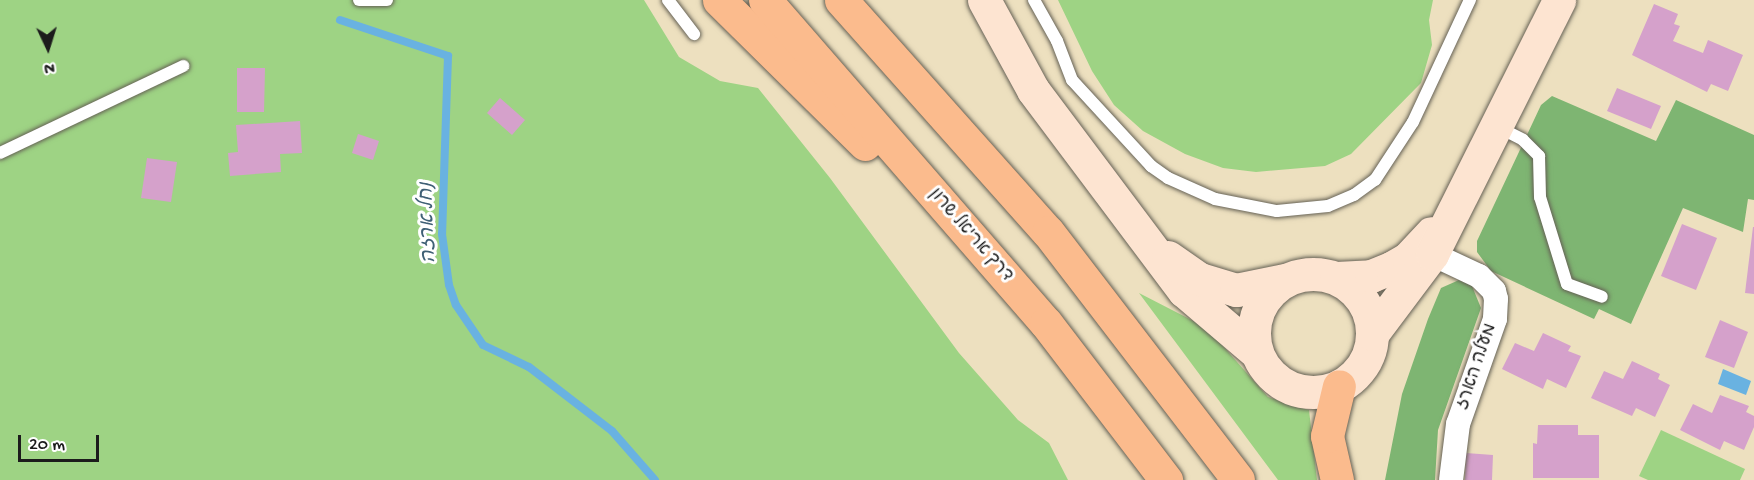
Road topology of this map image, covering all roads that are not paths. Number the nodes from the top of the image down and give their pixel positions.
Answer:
1 (359, 0) edge
2 (387, 0) edge
3 (668, 0) edge
4 (719, 0) edge
5 (765, 0) edge
6 (841, 0) edge
7 (984, 0) edge
8 (1034, 0) edge
9 (1470, 0) edge
10 (1559, 0) edge
11 (694, 34) dead end
12 (183, 66) dead end
13 (1497, 127) junction
14 (0, 153) edge
15 (1460, 200) junction
16 (1142, 231) junction
17 (1432, 254) junction
18 (1336, 278) junction
19 (1285, 280) junction
20 (1602, 297) dead end
21 (1049, 327) junction
22 (1372, 333) junction
23 (1256, 352) junction
24 (1339, 386) junction
25 (1166, 480) edge
26 (1238, 480) edge
27 (1337, 480) edge
28 (1451, 480) edge

1 - 2 lane
3 - 11 lane
4 - 21 highway
5 - 21 highway, דרך אריאל שרון
6 - 26 highway
7 - 16 main road
8 - 9 lane
10 - 13 main road
12 - 14 lane
13 - 15 main road
13 - 20 lane
15 - 17 main road
15 - 18 main road
16 - 19 main road
16 - 23 main road
17 - 22 main road
17 - 28 street, מעלה הארז
18 - 19 main road
18 - 22 main road
19 - 23 main road
21 - 25 highway, דרך אריאל שרון
22 - 24 main road
23 - 24 main road
24 - 27 highway

